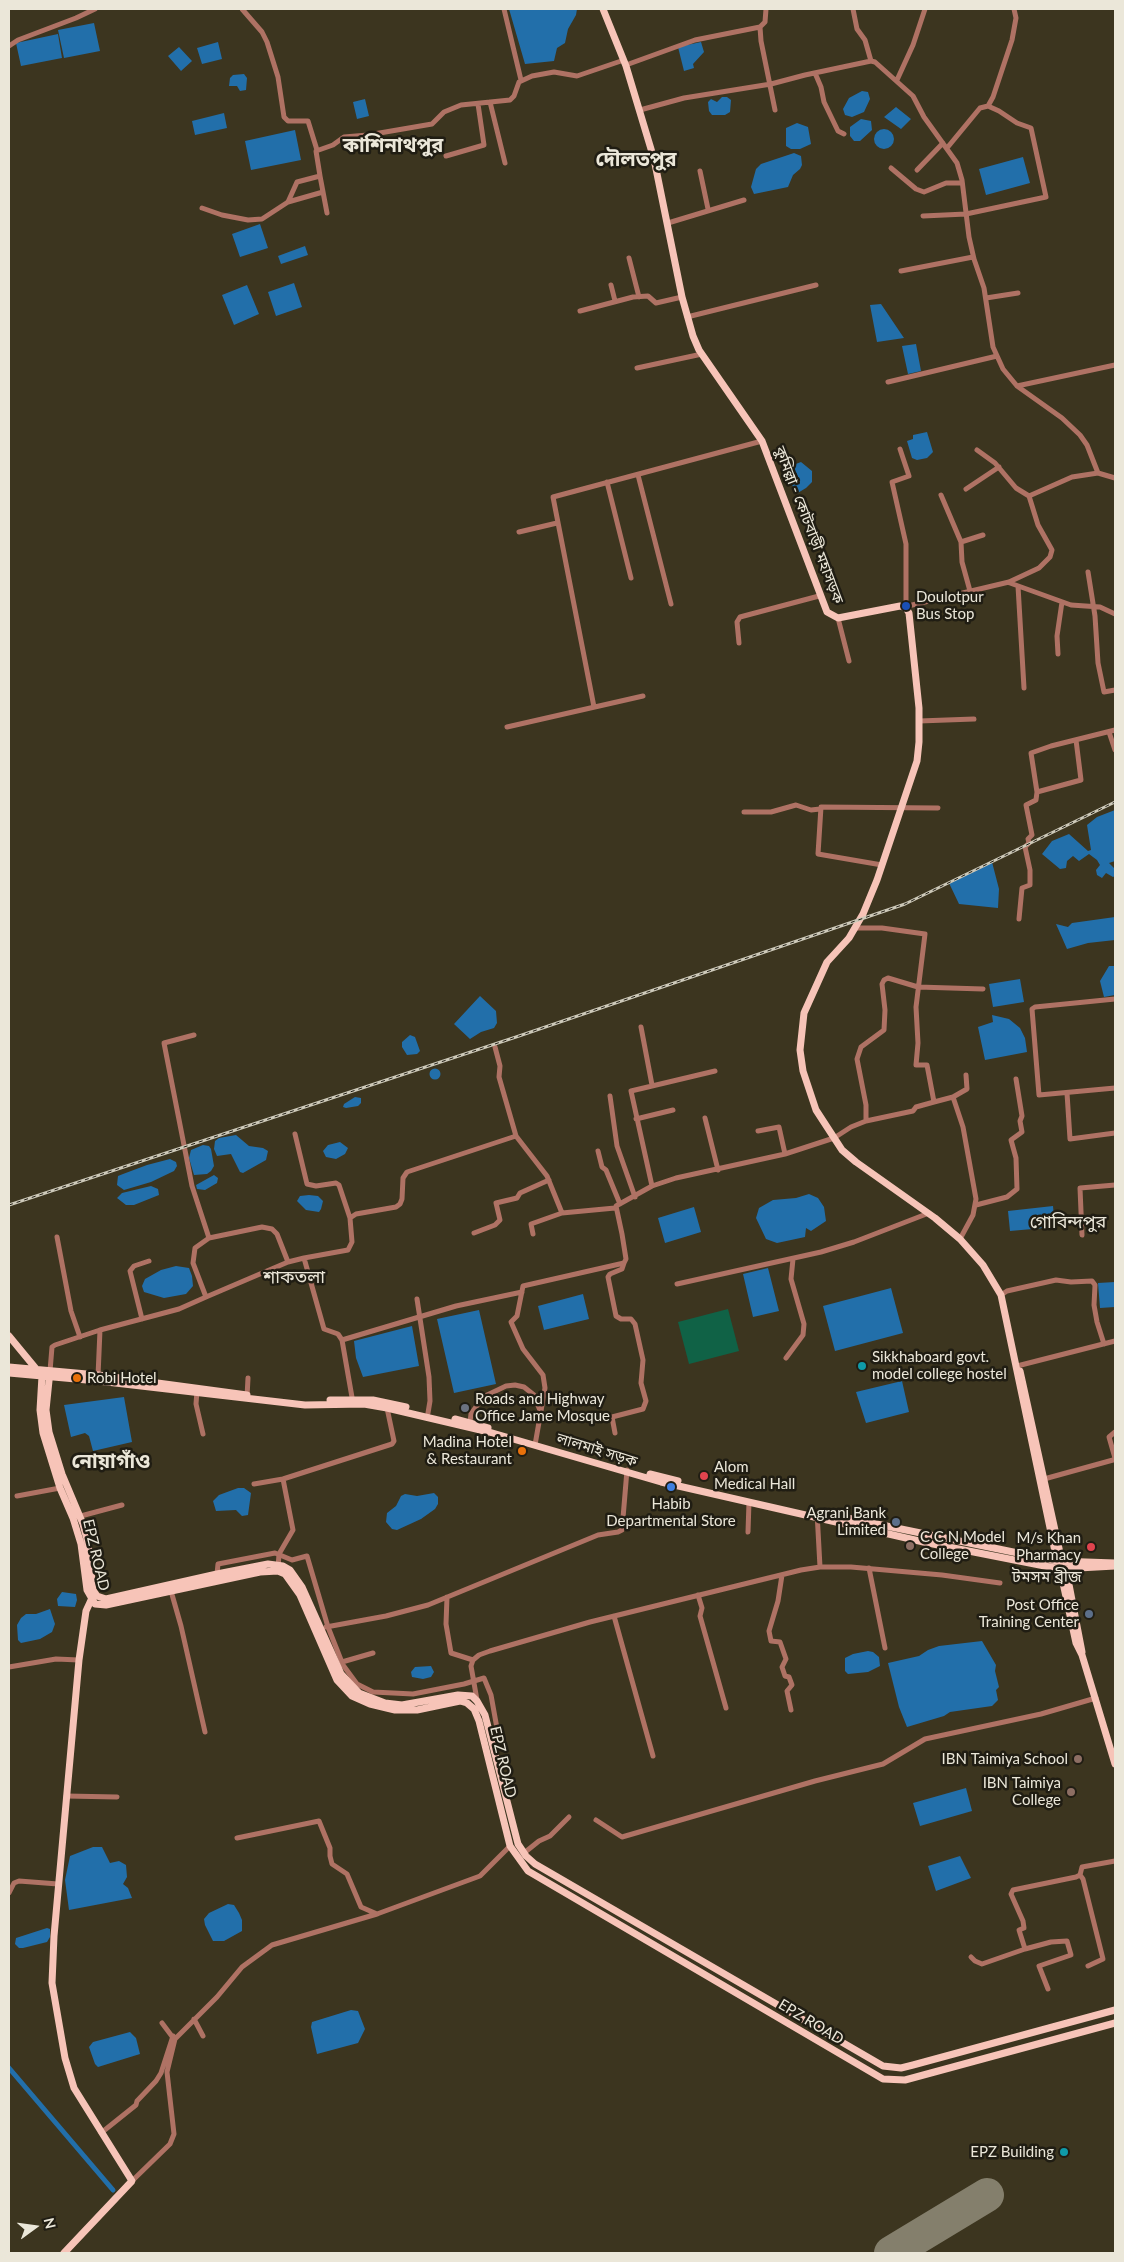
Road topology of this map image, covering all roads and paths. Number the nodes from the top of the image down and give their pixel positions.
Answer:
1 (95, 9) edge
2 (242, 9) edge
3 (603, 9) edge
4 (766, 9) edge
5 (853, 9) edge
6 (925, 9) edge
7 (1014, 9) edge
8 (504, 10) edge
9 (760, 27) junction
10 (9, 46) edge
11 (871, 61) junction
12 (625, 63) junction
13 (815, 73) junction
14 (521, 80) junction
15 (897, 80) junction
16 (771, 84) junction
17 (490, 102) junction
18 (478, 104) junction
19 (988, 106) junction
20 (640, 110) junction
21 (775, 110) dead end
22 (844, 134) dead end
23 (945, 146) junction
24 (317, 150) junction
25 (446, 156) dead end
26 (505, 163) dead end
27 (892, 168) dead end
28 (917, 170) dead end
29 (700, 171) dead end
30 (320, 176) junction
31 (962, 183) junction
32 (323, 192) junction
33 (744, 200) dead end
34 (288, 202) junction
35 (202, 208) dead end
36 (708, 209) junction
37 (327, 213) dead end
38 (966, 214) junction
39 (923, 216) dead end
40 (668, 223) junction
41 (974, 257) junction
42 (629, 258) dead end
43 (901, 271) dead end
44 (610, 285) dead end
45 (816, 285) dead end
46 (1018, 293) dead end
47 (639, 297) junction
48 (682, 298) junction
49 (986, 298) junction
50 (615, 301) junction
51 (580, 311) dead end
52 (687, 317) junction
53 (702, 354) junction
54 (997, 356) junction
55 (1115, 365) edge
56 (637, 368) dead end
57 (888, 382) dead end
58 (1017, 386) junction
59 (762, 441) junction
60 (900, 449) dead end
61 (977, 450) dead end
62 (999, 467) junction
63 (1098, 473) junction
64 (638, 475) junction
65 (1115, 478) edge
66 (607, 482) junction
67 (966, 489) dead end
68 (940, 495) dead end
69 (1028, 496) junction
70 (556, 523) junction
71 (520, 532) dead end
72 (983, 535) dead end
73 (961, 542) junction
74 (1088, 572) dead end
75 (631, 578) dead end
76 (1009, 582) junction
77 (1018, 586) junction
78 (970, 591) junction
79 (819, 596) junction
80 (1062, 602) junction
81 (671, 604) dead end
82 (1093, 606) junction
83 (906, 608) junction
84 (1115, 614) edge
85 (838, 618) junction
86 (739, 643) dead end
87 (1058, 654) dead end
88 (849, 661) dead end
89 (1024, 688) dead end
90 (1115, 690) edge
91 (643, 696) dead end
92 (594, 707) junction
93 (974, 719) dead end
94 (919, 721) junction
95 (507, 727) dead end
96 (1115, 730) edge
97 (1109, 732) junction
98 (1076, 740) junction
99 (1115, 750) edge
100 (1037, 792) junction
101 (902, 806) junction
102 (938, 808) dead end
103 (820, 809) junction
104 (744, 812) dead end
105 (882, 865) junction
106 (1019, 920) dead end
107 (856, 928) junction
108 (918, 987) junction
109 (983, 988) dead end
110 (1115, 999) edge
111 (641, 1027) dead end
112 (194, 1035) dead end
113 (495, 1047) dead end
114 (715, 1071) dead end
115 (966, 1075) dead end
116 (1016, 1079) dead end
117 (652, 1085) junction
118 (1115, 1088) edge
119 (1067, 1093) junction
120 (610, 1096) dead end
121 (953, 1097) junction
122 (934, 1102) junction
123 (673, 1110) dead end
124 (705, 1118) dead end
125 (636, 1119) junction
126 (866, 1121) junction
127 (758, 1131) dead end
128 (1115, 1133) edge
129 (295, 1134) dead end
130 (516, 1136) junction
131 (834, 1138) junction
132 (598, 1151) dead end
133 (785, 1154) junction
134 (718, 1170) junction
135 (549, 1180) junction
136 (652, 1186) junction
137 (1115, 1186) edge
138 (635, 1197) junction
139 (976, 1205) junction
140 (618, 1206) junction
141 (562, 1213) junction
142 (929, 1213) junction
143 (350, 1218) junction
144 (474, 1233) dead end
145 (533, 1234) dead end
146 (1082, 1235) dead end
147 (57, 1237) dead end
148 (209, 1238) junction
149 (960, 1239) junction
150 (304, 1258) junction
151 (793, 1259) junction
152 (149, 1262) dead end
153 (288, 1262) junction
154 (624, 1263) junction
155 (677, 1284) dead end
156 (522, 1292) junction
157 (1001, 1295) junction
158 (206, 1297) junction
159 (417, 1299) dead end
160 (418, 1317) junction
161 (142, 1319) junction
162 (100, 1330) junction
163 (9, 1336) edge
164 (80, 1337) junction
165 (342, 1340) junction
166 (1115, 1341) edge
167 (1104, 1344) junction
168 (786, 1358) dead end
169 (1017, 1366) junction
170 (9, 1367) edge
171 (9, 1373) edge
172 (45, 1373) junction
173 (98, 1378) junction
174 (248, 1378) dead end
175 (197, 1390) junction
176 (247, 1397) junction
177 (353, 1401) junction
178 (387, 1408) junction
179 (428, 1413) junction
180 (541, 1413) junction
181 (470, 1422) junction
182 (1115, 1432) edge
183 (615, 1433) dead end
184 (202, 1434) dead end
185 (535, 1443) junction
186 (1040, 1470) junction
187 (627, 1471) junction
188 (59, 1475) junction
189 (282, 1478) junction
190 (1044, 1479) junction
191 (254, 1484) dead end
192 (60, 1488) junction
193 (17, 1496) dead end
194 (749, 1502) junction
195 (122, 1505) dead end
196 (817, 1514) junction
197 (77, 1517) junction
198 (748, 1532) dead end
199 (279, 1554) junction
200 (1061, 1565) junction
201 (1115, 1565) edge
202 (820, 1567) junction
203 (278, 1568) junction
204 (869, 1568) junction
205 (217, 1574) junction
206 (782, 1575) junction
207 (197, 1581) junction
208 (1000, 1583) dead end
209 (171, 1590) junction
210 (698, 1595) junction
211 (93, 1596) junction
212 (447, 1597) junction
213 (614, 1616) junction
214 (321, 1629) junction
215 (886, 1648) dead end
216 (373, 1653) dead end
217 (79, 1660) junction
218 (473, 1660) junction
219 (342, 1662) junction
220 (9, 1667) edge
221 (473, 1681) junction
222 (1096, 1698) junction
223 (477, 1701) junction
224 (726, 1708) dead end
225 (791, 1710) dead end
226 (205, 1732) dead end
227 (491, 1736) junction
228 (653, 1756) dead end
229 (1115, 1764) edge
230 (66, 1796) junction
231 (117, 1797) dead end
232 (569, 1817) dead end
233 (596, 1820) dead end
234 (237, 1838) dead end
235 (510, 1846) junction
236 (524, 1854) junction
237 (1115, 1861) edge
238 (1080, 1875) junction
239 (58, 1884) junction
240 (9, 1892) edge
241 (377, 1914) junction
242 (1025, 1949) junction
243 (971, 1957) dead end
244 (1088, 1966) dead end
245 (1048, 1989) dead end
246 (1115, 2010) edge
247 (194, 2019) junction
248 (162, 2023) dead end
249 (1115, 2023) edge
250 (203, 2036) dead end
251 (174, 2038) junction
252 (101, 2133) junction
253 (132, 2181) junction
254 (64, 2253) edge

1 - 10 street
2 - 24 street
3 - 12 main road, কুমিল্লা - কোটবাড়ী মহাসড়ক
4 - 9 street
5 - 11 street
6 - 15 street
7 - 19 street
8 - 14 street
9 - 12 street
9 - 16 street
11 - 13 street
11 - 15 street
12 - 14 street
12 - 20 main road, কুমিল্লা - কোটবাড়ী মহাসড়ক
13 - 16 street
13 - 22 street
14 - 17 street
15 - 23 street
16 - 20 street
16 - 21 street
17 - 18 street
17 - 26 street
18 - 24 street
18 - 25 street
19 - 23 street
19 - 38 street
20 - 40 main road, কুমিল্লা - কোটবাড়ী মহাসড়ক
23 - 28 street
23 - 31 street
24 - 30 street
27 - 31 street
29 - 36 street
30 - 32 street
30 - 34 street
31 - 38 street
32 - 34 street
32 - 37 street
33 - 36 street
34 - 35 street
36 - 40 street
38 - 39 street
38 - 41 street
40 - 48 main road, কুমিল্লা - কোটবাড়ী মহাসড়ক
41 - 43 street
41 - 49 street
42 - 47 street
44 - 50 street
45 - 52 street
46 - 49 street
47 - 48 street
47 - 50 street
48 - 52 main road, কুমিল্লা - কোটবাড়ী মহাসড়ক
49 - 54 street
50 - 51 street
52 - 53 main road, কুমিল্লা - কোটবাড়ী মহাসড়ক
53 - 56 street
53 - 59 main road, কুমিল্লা - কোটবাড়ী মহাসড়ক
54 - 57 street
54 - 58 street
55 - 58 street
58 - 63 street
59 - 64 street
59 - 79 main road, কুমিল্লা - কোটবাড়ী মহাসড়ক
60 - 83 street
61 - 62 street
62 - 67 street
62 - 69 street
63 - 65 street
63 - 69 street
64 - 66 street
64 - 81 street
66 - 70 street
66 - 75 street
68 - 73 street
69 - 76 street
70 - 71 street
70 - 92 street
72 - 73 street
73 - 78 street
74 - 82 street
76 - 77 street
76 - 78 street
77 - 80 street
77 - 89 street
78 - 83 street
79 - 85 main road, কুমিল্লা - কোটবাড়ী মহাসড়ক
79 - 86 street
80 - 82 street
80 - 87 street
82 - 84 street
82 - 90 street
83 - 85 main road, কুমিল্লা - কোটবাড়ী মহাসড়ক
83 - 94 main road
85 - 88 street
91 - 92 street
92 - 95 street
93 - 94 street
94 - 101 main road
96 - 97 street
97 - 98 street
97 - 99 street
98 - 100 street
98 - 100 street
100 - 106 street
101 - 102 street
101 - 103 street
101 - 105 main road
103 - 104 street
103 - 105 street
105 - 107 main road
107 - 108 street
107 - 131 main road
108 - 109 street
108 - 122 street
108 - 126 street
110 - 119 street
111 - 117 street
112 - 148 street
113 - 130 street
114 - 117 street
115 - 121 street
116 - 139 street
117 - 125 street
118 - 119 street
119 - 128 street
120 - 138 street
121 - 122 street
121 - 139 street
122 - 126 street
123 - 125 street
124 - 134 street
125 - 136 street
126 - 131 street
127 - 133 street
129 - 143 street
130 - 135 street
130 - 143 street
131 - 133 street
131 - 142 main road
132 - 140 street
133 - 134 street
134 - 136 street
135 - 141 street
135 - 144 street
136 - 138 street
137 - 146 street
138 - 140 street
139 - 149 street
140 - 141 street
140 - 154 street
141 - 145 street
142 - 149 main road
142 - 151 street
143 - 150 street
147 - 164 street
148 - 153 street
148 - 158 street
149 - 157 main road
150 - 153 street
150 - 165 street
151 - 155 street
151 - 168 street
152 - 161 street
153 - 158 street
154 - 156 street
154 - 183 street
156 - 160 street
156 - 180 street
157 - 167 street
157 - 169 main road
158 - 161 street
159 - 160 street
160 - 165 street
160 - 179 street
161 - 162 street
162 - 164 street
162 - 173 street
163 - 172 main road
164 - 172 street
165 - 177 street
166 - 167 street
167 - 169 street
169 - 186 main road
170 - 172 main road, লালমাই সড়ক
171 - 172 main road, লালমাই সড়ক
172 - 173 main road, লালমাই সড়ক
172 - 188 main road, EPZ ROAD
173 - 175 main road, লালমাই সড়ক
174 - 176 street
175 - 176 main road, লালমাই সড়ক
175 - 184 street
176 - 177 main road, লালমাই সড়ক
177 - 178 main road, লালমাই সড়ক
177 - 179 main road, লালমাই সড়ক
178 - 185 main road, লালমাই সড়ক
178 - 189 street
179 - 181 main road, লালমাই সড়ক
180 - 181 street
180 - 185 street
181 - 185 main road, লালমাই সড়ক
182 - 190 street
185 - 187 main road, লালমাই সড়ক
186 - 190 main road
186 - 200 main road
187 - 194 main road, লালমাই সড়ক
187 - 196 main road, লালমাই সড়ক
187 - 212 street
188 - 192 main road, EPZ ROAD
188 - 197 main road, EPZ ROAD
189 - 191 street
189 - 199 street
190 - 200 main road
192 - 193 street
192 - 197 main road, EPZ ROAD
194 - 196 main road, লালমাই সড়ক
194 - 198 street
195 - 197 street
196 - 200 main road, লালমাই সড়ক
196 - 202 street
197 - 211 main road, EPZ ROAD
199 - 203 street
199 - 205 street
199 - 214 street
200 - 201 main road, লালমাই সড়ক
200 - 222 main road
202 - 204 street
202 - 206 street
203 - 205 main road, EPZ ROAD
203 - 207 main road, EPZ ROAD
203 - 214 main road, EPZ ROAD
204 - 208 street
204 - 215 street
205 - 207 main road, EPZ ROAD
206 - 210 street
206 - 225 street
207 - 209 main road, EPZ ROAD
207 - 211 main road, EPZ ROAD
209 - 211 main road, EPZ ROAD
209 - 226 street
210 - 213 street
210 - 224 street
211 - 217 main road
212 - 214 street
212 - 218 street
213 - 218 street
213 - 228 street
214 - 219 street
214 - 223 main road, EPZ ROAD
214 - 235 main road, EPZ ROAD
216 - 219 street
217 - 220 street
217 - 230 main road
218 - 221 street
219 - 221 street
221 - 223 street
221 - 227 street
222 - 229 main road
222 - 233 street
223 - 227 main road, EPZ ROAD
227 - 236 main road, EPZ ROAD
230 - 231 street
230 - 239 main road
232 - 236 street
234 - 241 street
235 - 241 street
235 - 249 main road, EPZ ROAD
236 - 246 main road, EPZ ROAD
237 - 238 street
238 - 242 street
238 - 244 street
239 - 240 street
239 - 252 main road
241 - 247 street
242 - 243 street
242 - 245 street
247 - 250 street
247 - 251 street
248 - 251 street
251 - 252 street
251 - 253 street
252 - 253 main road
253 - 254 main road

